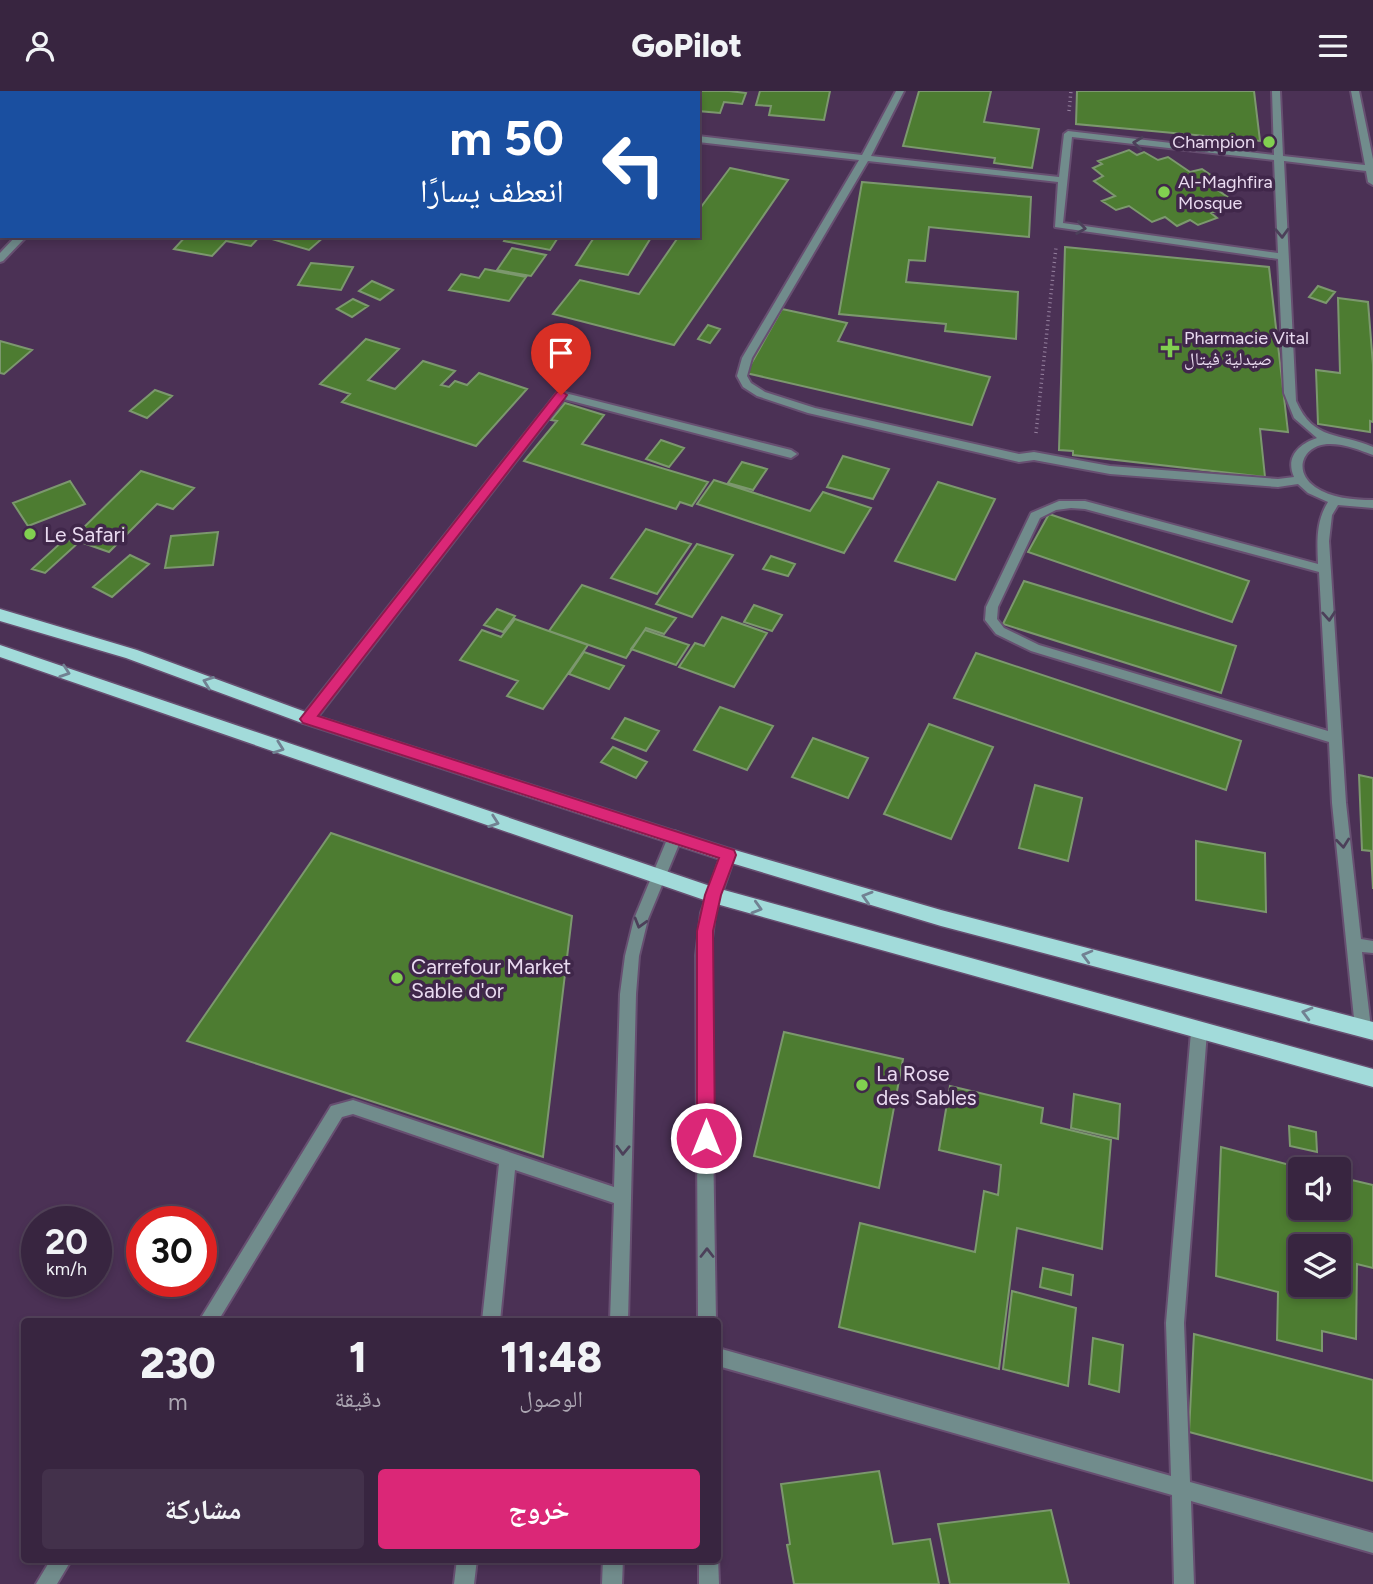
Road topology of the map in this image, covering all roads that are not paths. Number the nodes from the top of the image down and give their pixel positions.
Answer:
1 (900, 91) edge
2 (1276, 91) edge
3 (1355, 91) edge
4 (700, 139) edge
5 (866, 156) junction
6 (1279, 159) junction
7 (1372, 168) edge
8 (1063, 180) junction
9 (1373, 182) edge
10 (20, 238) edge
11 (1283, 257) junction
12 (0, 259) edge
13 (1329, 440) junction
14 (1373, 451) edge
15 (791, 454) dead end
16 (1302, 479) junction
17 (1334, 501) junction
18 (1373, 504) edge
19 (1326, 570) junction
20 (0, 615) edge
21 (0, 651) edge
22 (308, 719) junction
23 (1336, 739) junction
24 (675, 837) junction
25 (728, 855) junction
26 (658, 878) junction
27 (713, 895) junction
28 (1354, 944) junction
29 (1373, 947) edge
30 (1368, 1029) edge
31 (1199, 1031) junction
32 (1373, 1077) edge
33 (508, 1159) junction
34 (622, 1198) junction
35 (210, 1318) edge
36 (491, 1318) edge
37 (619, 1318) edge
38 (707, 1318) edge
39 (721, 1358) edge
40 (1181, 1487) junction
41 (1373, 1542) edge
42 (59, 1563) edge
43 (467, 1563) edge
44 (612, 1563) edge
45 (709, 1563) edge
46 (46, 1584) edge
47 (464, 1584) edge
48 (612, 1584) edge
49 (709, 1584) edge
50 (1184, 1584) edge

1 - 5 street
2 - 6 street
3 - 7 street
4 - 5 street
5 - 8 street
5 - 16 street
6 - 7 street
6 -> 8 street
6 -> 11 street
7 - 9 street
8 -> 11 street
10 - 12 street
11 - 13 street
13 - 14 street
13 - 16 street
15 - 22 street
16 - 17 street
17 - 18 street
17 - 19 street
19 -> 23 street
19 - 23 street
22 -> 20 main road
21 -> 26 main road
22 - 24 main road
23 -> 28 street
24 - 25 main road
24 - 26 street
25 - 27 street
30 -> 25 main road
26 - 27 main road
26 -> 34 street
27 -> 31 main road
38 -> 27 street
28 - 29 street
28 - 30 street
31 - 32 main road
31 - 40 street
33 - 34 street
33 - 35 street
33 - 36 street
34 - 37 street
39 - 40 street
40 - 41 street
40 - 50 street
42 - 46 street
43 - 47 street
44 - 48 street
45 - 49 street

